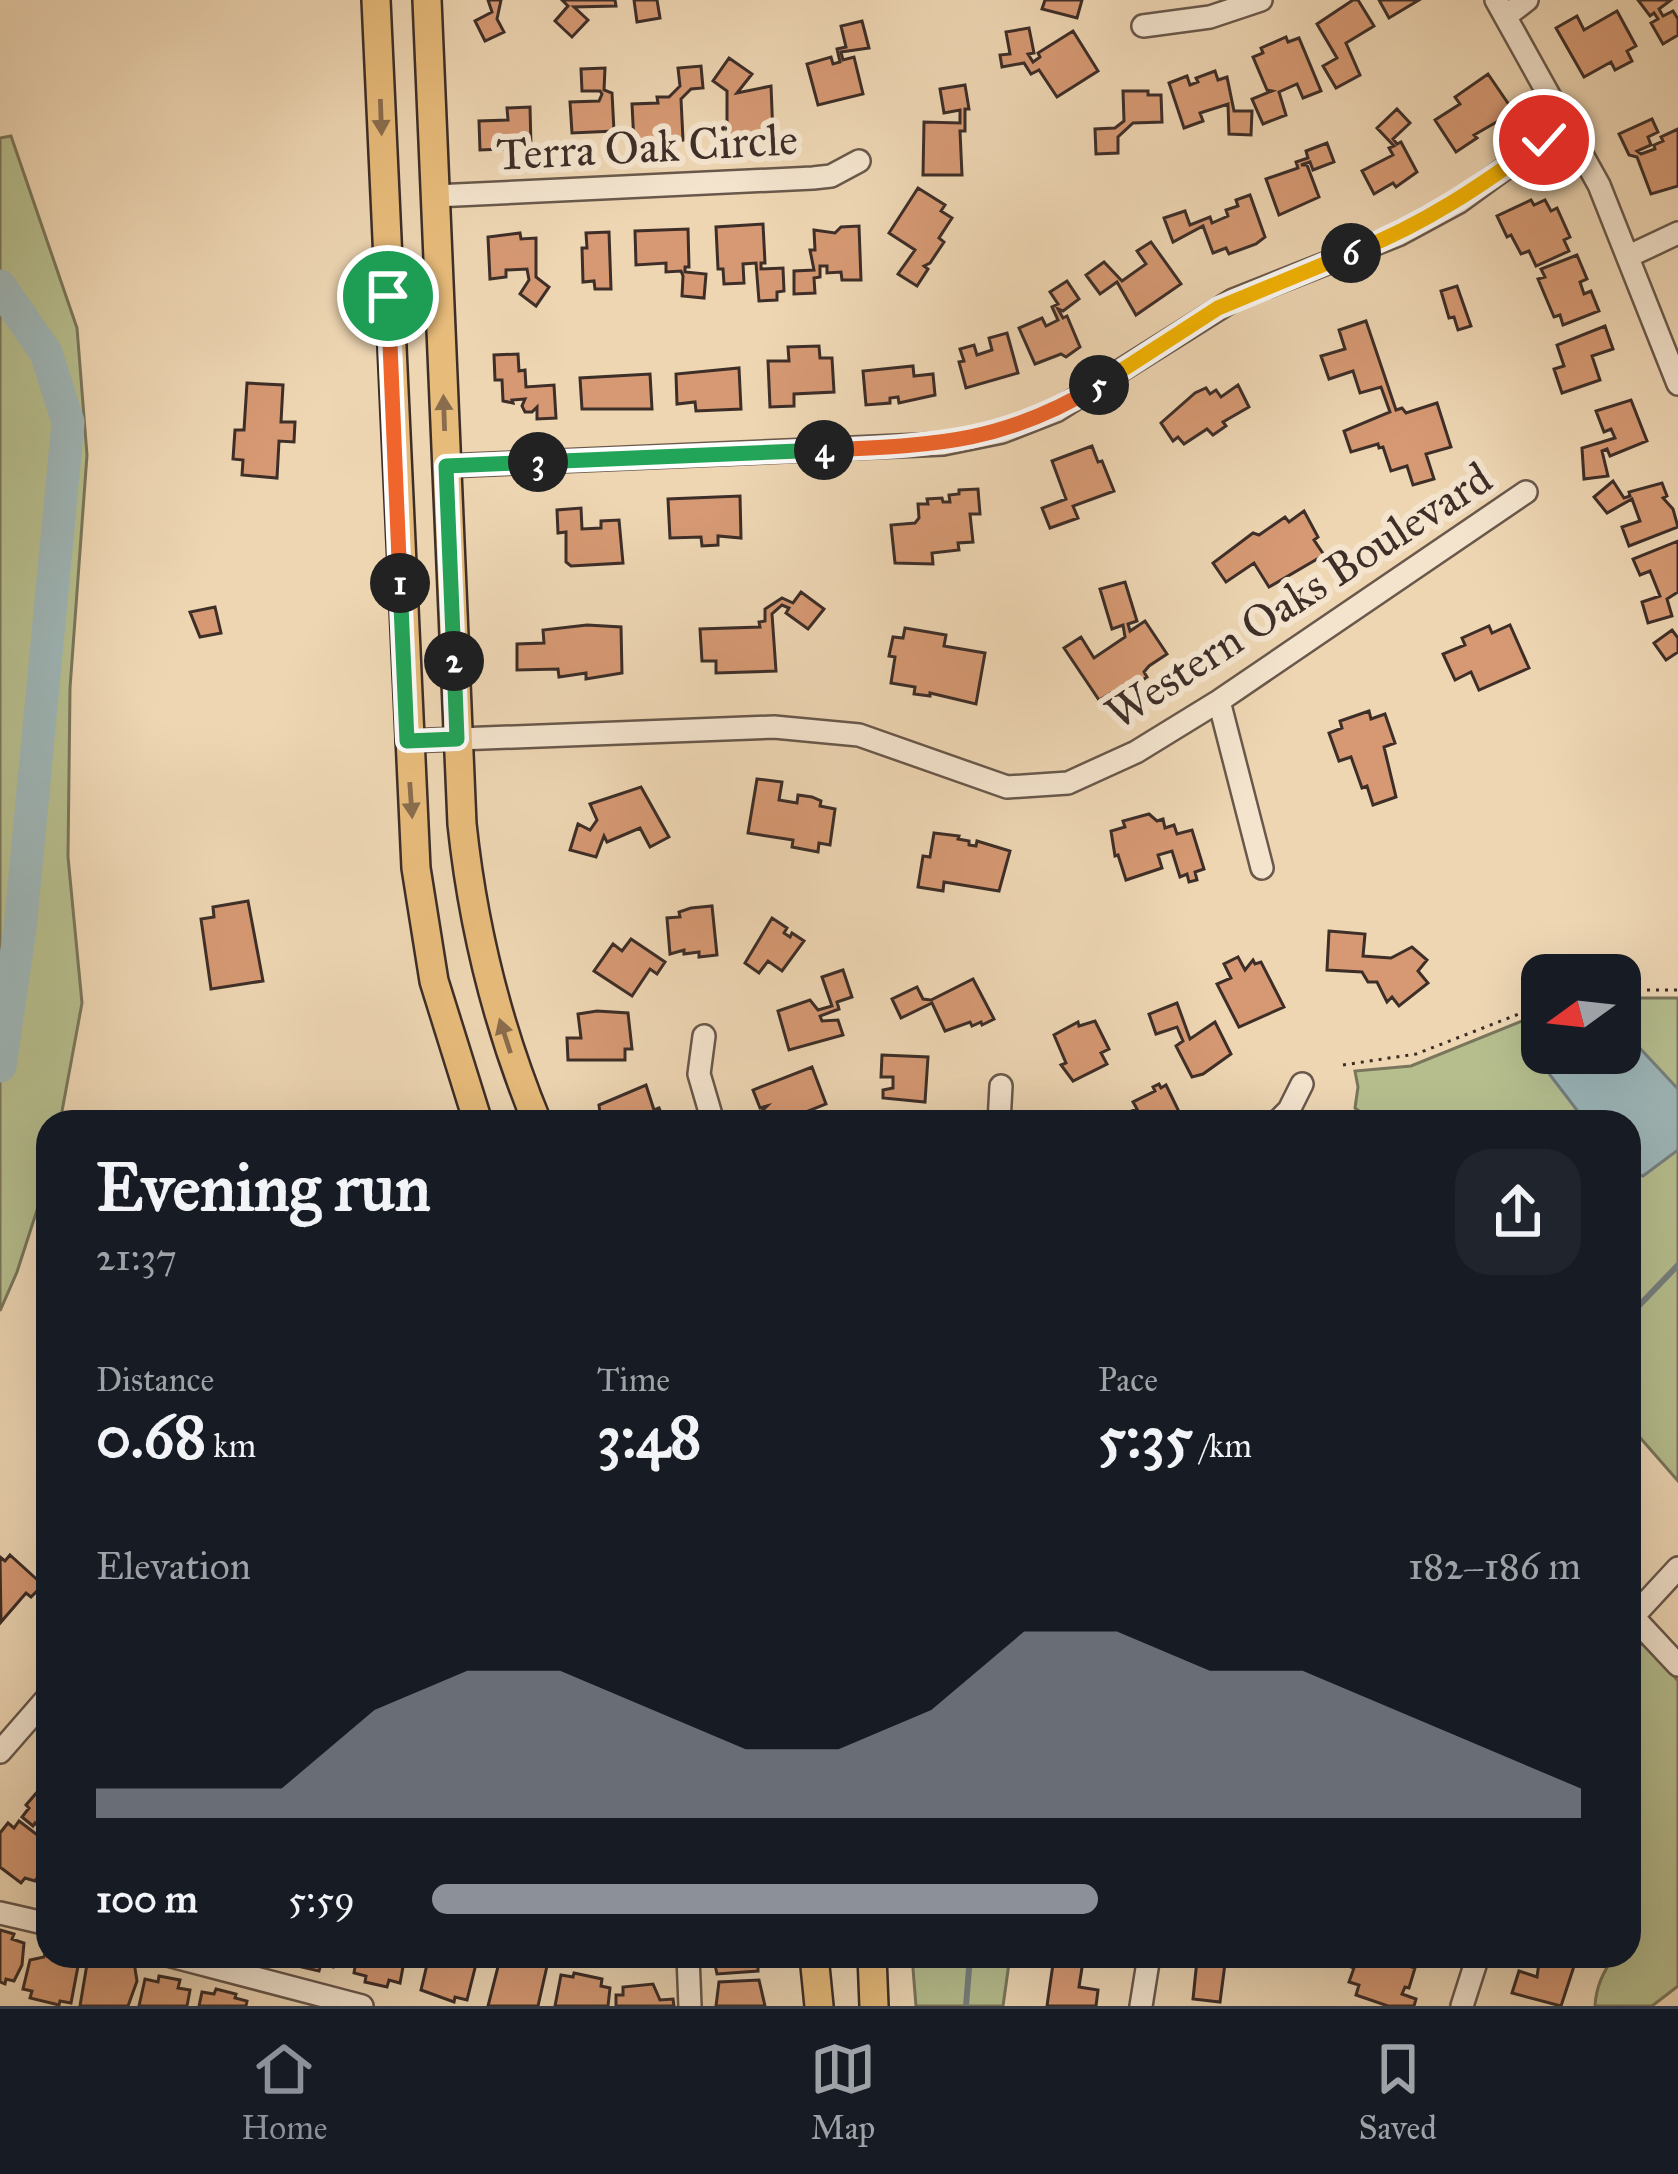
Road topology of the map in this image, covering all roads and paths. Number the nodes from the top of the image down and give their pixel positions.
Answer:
1 (376, 0) edge
2 (427, 0) edge
3 (1261, 0) edge
4 (1527, 0) edge
5 (1501, 8) edge
6 (1144, 26) dead end
7 (1566, 124) junction
8 (859, 161) dead end
9 (435, 196) junction
10 (1678, 233) edge
11 (1629, 256) junction
12 (1678, 384) edge
13 (446, 466) junction
14 (1526, 492) dead end
15 (1219, 701) junction
16 (457, 739) junction
17 (407, 741) junction
18 (1262, 868) dead end
19 (1641, 990) edge
20 (1678, 990) edge
21 (1521, 1013) edge
22 (704, 1036) dead end
23 (1342, 1065) dead end
24 (1302, 1084) dead end
25 (1001, 1086) dead end
26 (467, 1093) junction
27 (465, 1110) edge
28 (473, 1110) edge
29 (533, 1110) edge
30 (710, 1110) edge
31 (1000, 1110) edge
32 (1288, 1110) edge
33 (1678, 1568) edge
34 (1641, 1609) edge
35 (1641, 1628) edge
36 (1678, 1665) edge
37 (36, 1711) edge
38 (0, 1752) edge
39 (0, 1912) edge
40 (36, 1921) edge
41 (217, 1968) edge
42 (688, 1968) edge
43 (815, 1968) edge
44 (872, 1968) edge
45 (1147, 1968) edge
46 (1474, 1968) edge
47 (362, 2006) edge
48 (690, 2006) edge
49 (819, 2006) edge
50 (874, 2006) edge
51 (1141, 2006) edge
52 (1462, 2006) edge

1 -> 17 main road
2 - 9 main road
3 - 6 street
4 - 5 street
5 - 7 street
7 - 11 street
7 - 13 street
8 - 9 street, Terra Oak Circle
13 -> 9 main road
10 - 11 street
11 - 12 street
13 - 16 main road
14 - 15 street, Western Oaks Boulevard
15 - 16 street, Western Oaks Boulevard
15 - 18 street
16 - 17 street, Western Oaks Boulevard
29 -> 16 main road
17 -> 26 main road
19 - 20 path
21 - 23 path
22 - 30 street
24 - 32 street
25 - 31 street
26 - 27 main road
26 - 28 main road
33 - 34 street
35 - 36 street
37 - 38 street
39 - 40 street
41 - 47 street
42 - 48 street
43 - 49 main road
44 - 50 main road
45 - 51 street
46 - 52 street

